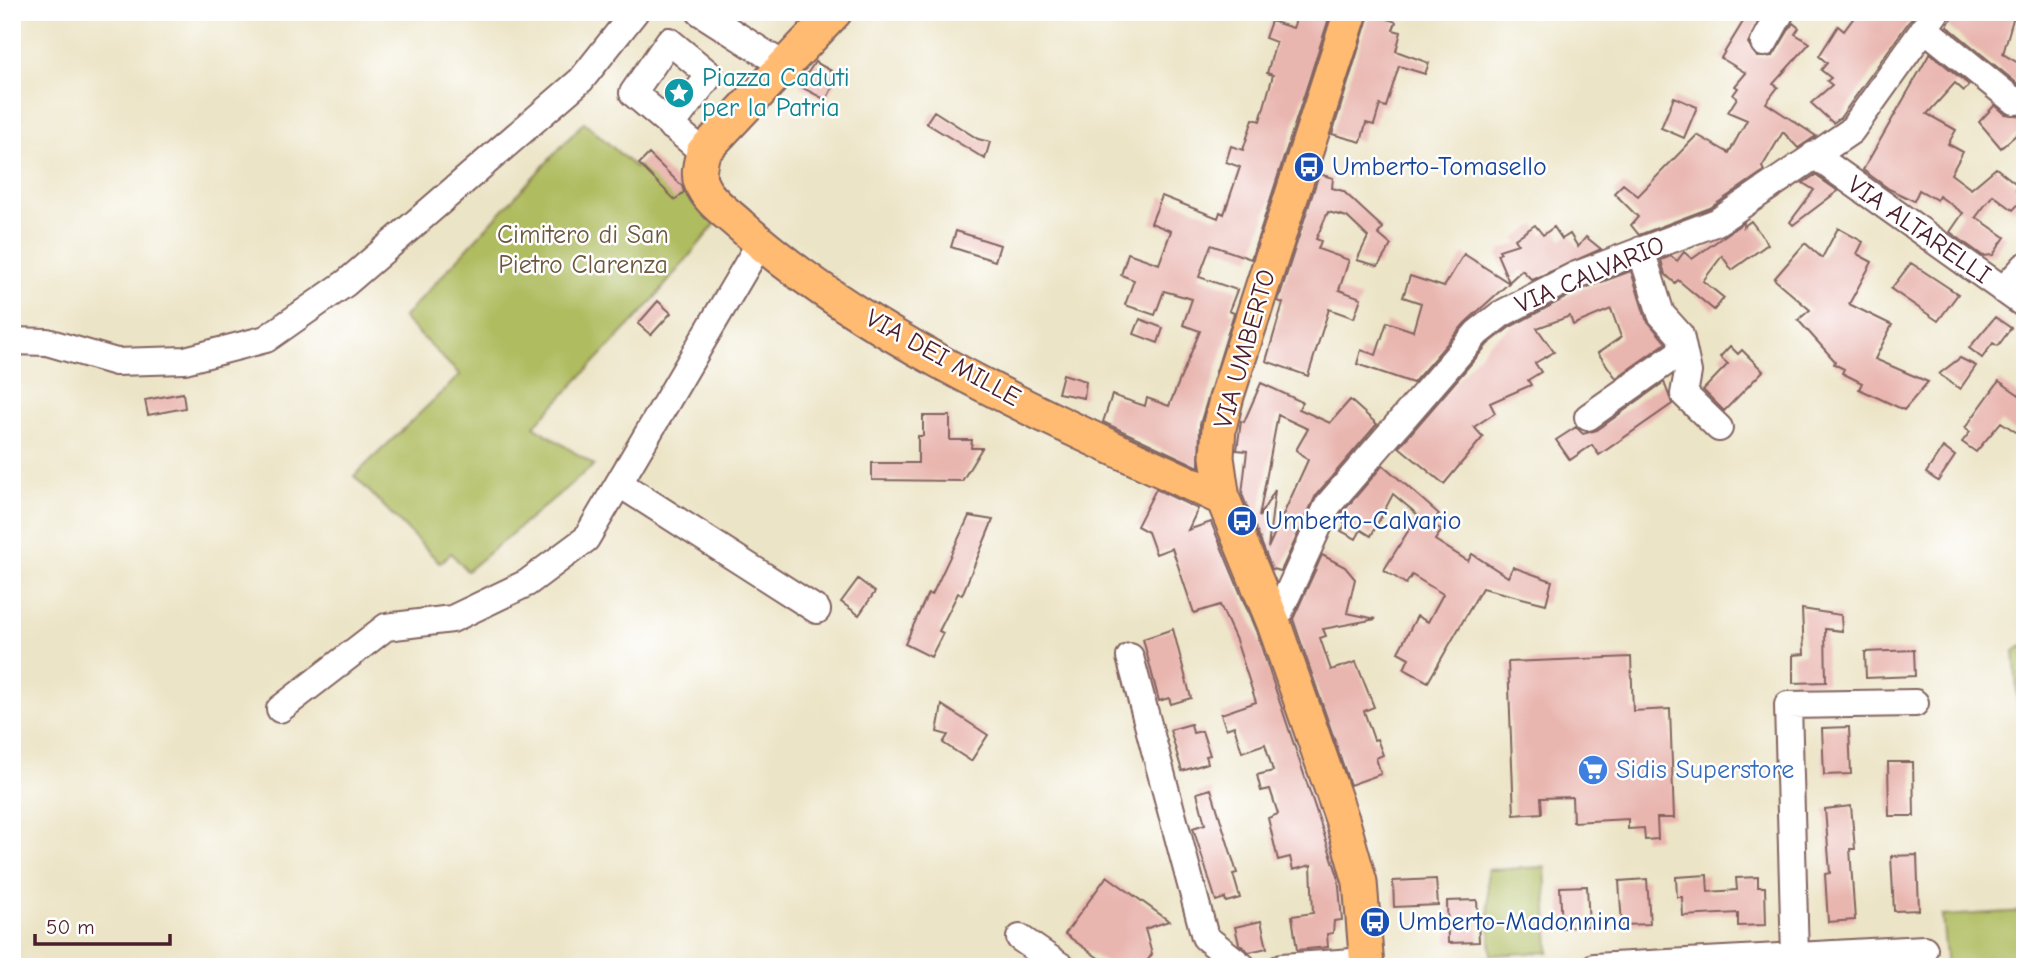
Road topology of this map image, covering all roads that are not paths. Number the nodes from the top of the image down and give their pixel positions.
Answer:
1 (635, 12) edge
2 (700, 12) edge
3 (835, 12) edge
4 (1351, 12) edge
5 (1782, 12) edge
6 (1930, 20) edge
7 (1764, 43) dead end
8 (783, 65) junction
9 (2025, 100) edge
10 (671, 125) dead end
11 (1814, 155) junction
12 (701, 161) junction
13 (760, 243) junction
14 (1641, 250) junction
15 (2025, 265) edge
16 (2003, 290) junction
17 (2025, 305) edge
18 (12, 341) edge
19 (1683, 350) junction
20 (1588, 417) dead end
21 (1719, 428) dead end
22 (620, 484) junction
23 (1223, 499) junction
24 (1297, 570) junction
25 (1256, 579) junction
26 (817, 610) dead end
27 (1274, 624) junction
28 (1130, 657) dead end
29 (1915, 703) dead end
30 (280, 709) dead end
31 (1020, 938) dead end
32 (1924, 949) dead end
33 (1795, 956) junction
34 (1367, 964) edge
35 (1062, 967) edge
36 (1243, 967) edge
37 (1282, 967) edge
38 (1594, 967) edge

1 - 18 street
2 - 8 street
3 - 8 main road
4 - 23 main road, VIA UMBERTO
5 - 7 street
6 - 9 street
6 - 11 street, VIA CALVARIO
8 - 12 main road
10 - 12 street
11 - 14 street, VIA CALVARIO
11 - 16 street, VIA ALTARELLI
12 - 13 main road, VIA DEI MILLE
13 - 22 street
13 - 23 main road, VIA DEI MILLE
14 - 19 street
14 - 24 street, VIA CALVARIO
15 - 16 street
16 - 17 street, VIA ALTARELLI
19 - 20 street
19 - 21 street
22 - 26 street
22 - 30 street
23 - 25 main road, VIA UMBERTO
24 - 25 street
24 - 27 street, VIA CALVARIO
25 - 27 main road, VIA UMBERTO
27 - 34 main road, VIA UMBERTO
28 - 36 street
29 - 33 street
31 - 35 street
32 - 33 street
33 - 38 street
34 - 37 street

